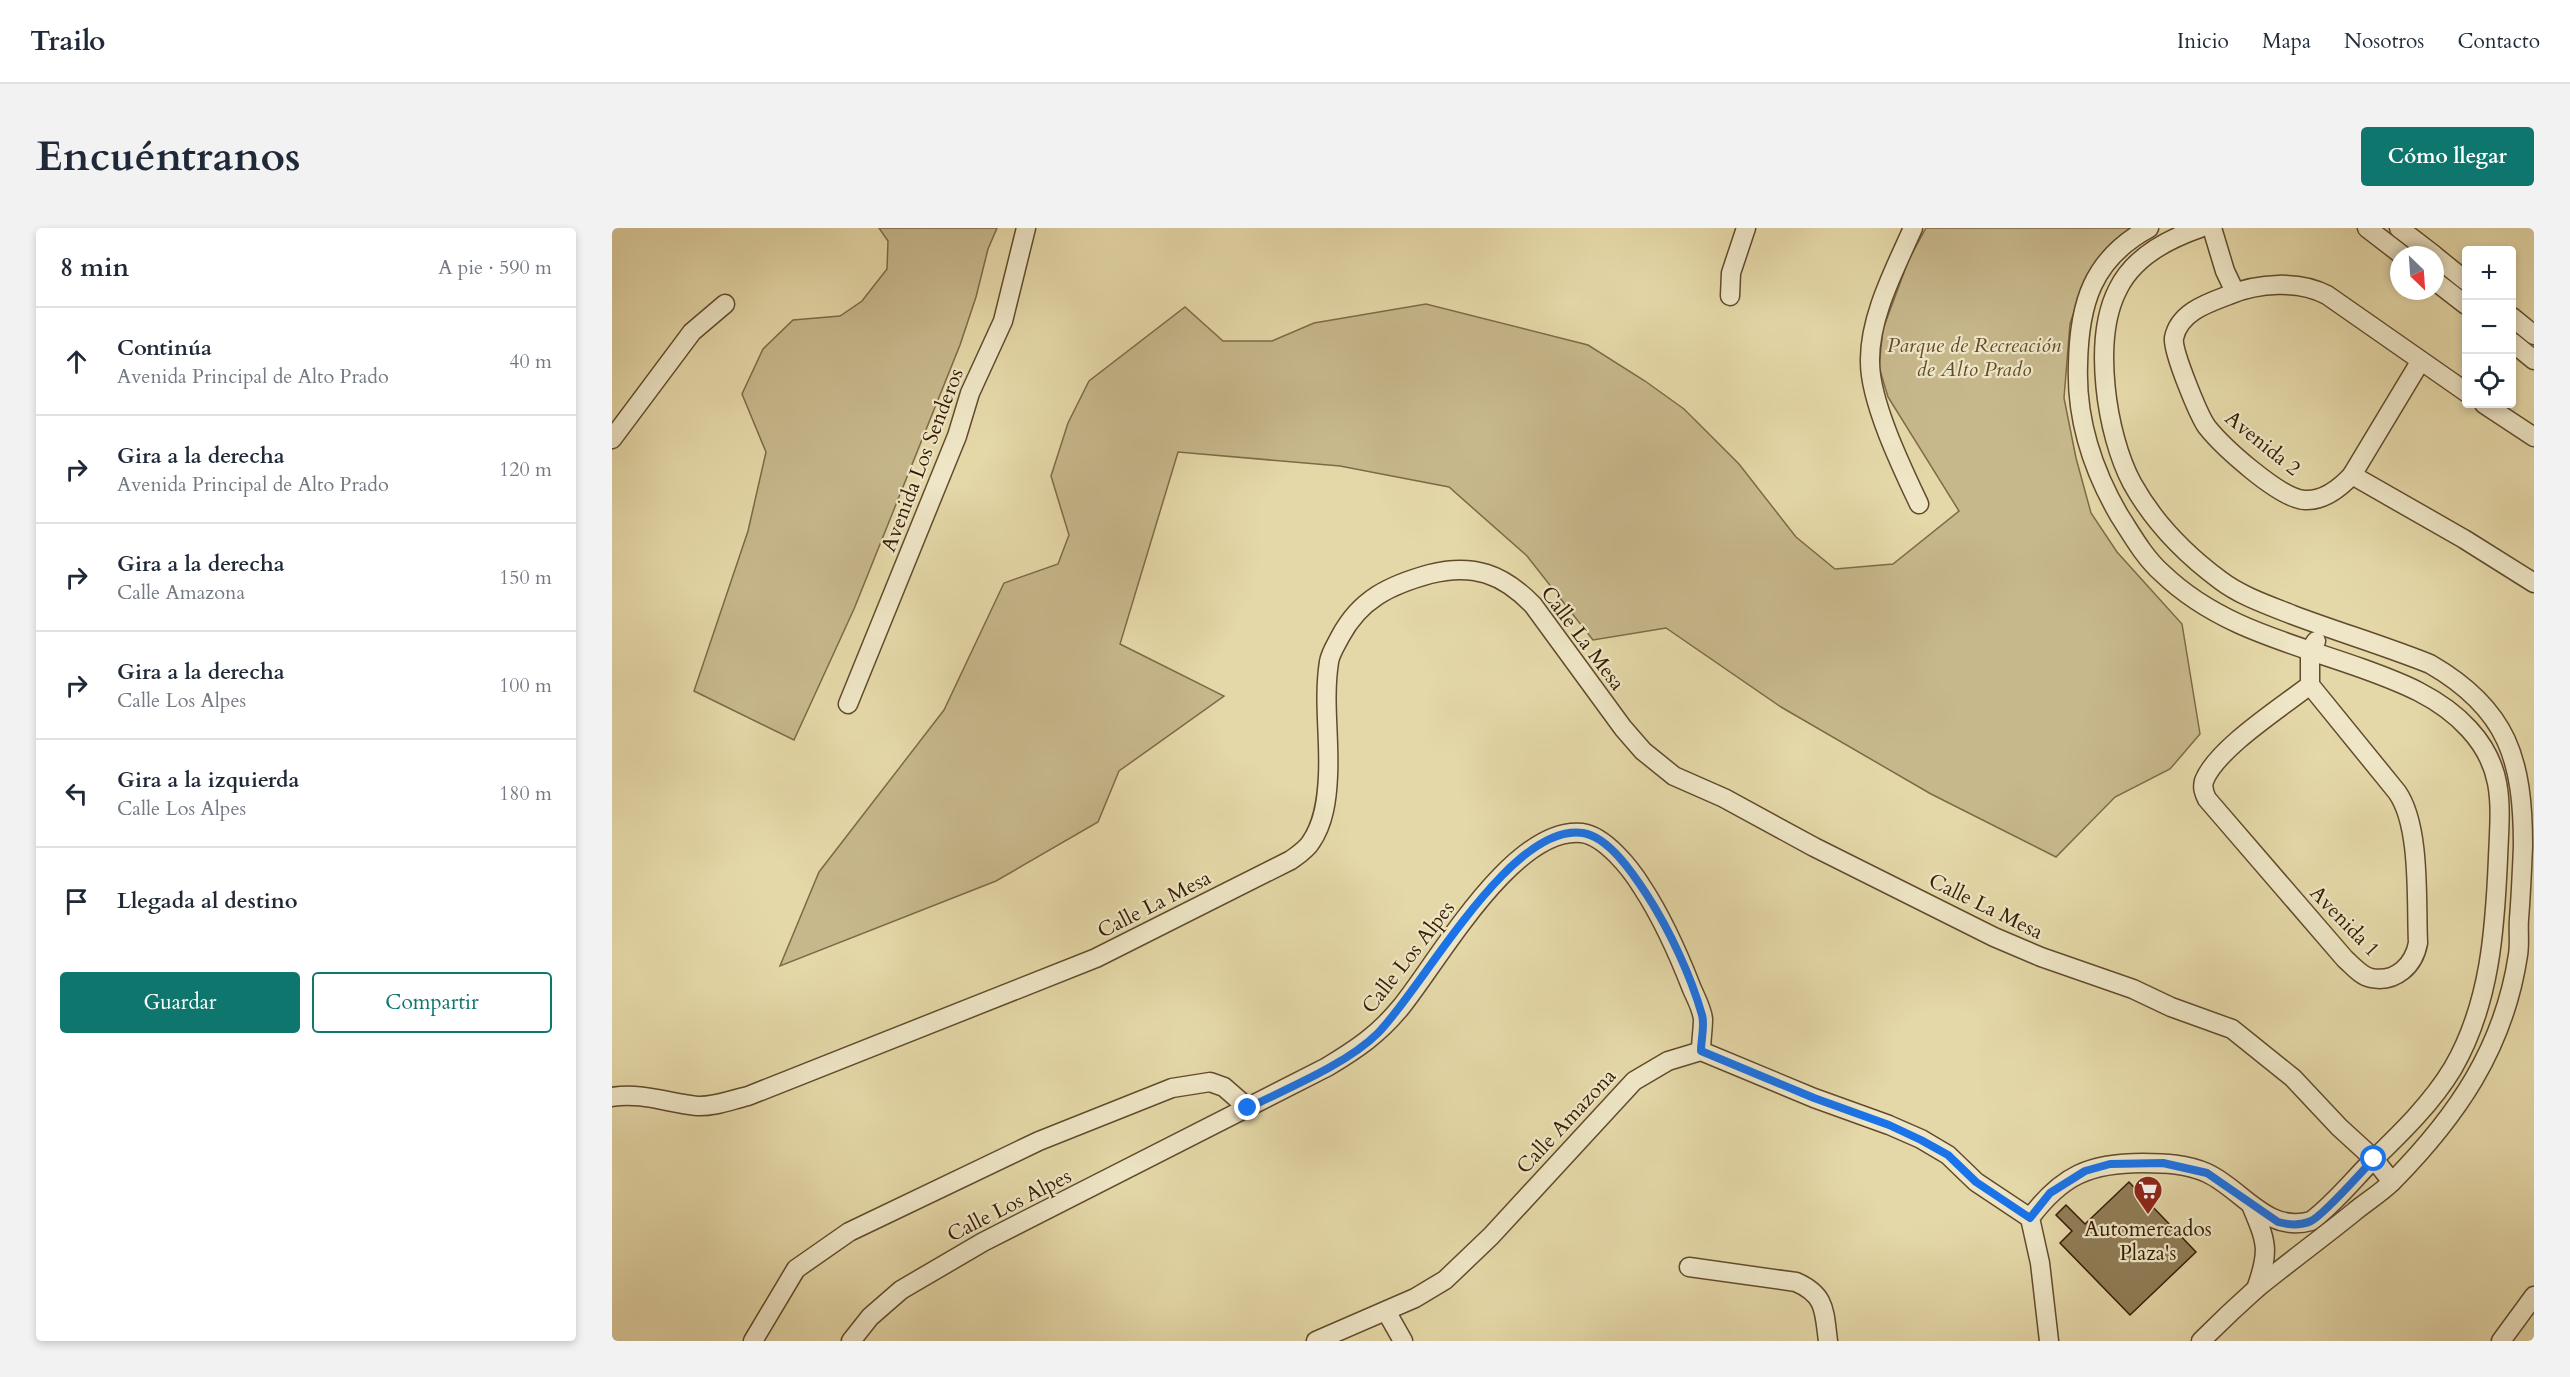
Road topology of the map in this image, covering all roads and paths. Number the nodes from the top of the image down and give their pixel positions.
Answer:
1 (1026, 228) edge
2 (1746, 228) edge
3 (1913, 228) edge
4 (2149, 228) edge
5 (2200, 228) edge
6 (2212, 228) edge
7 (2367, 228) edge
8 (2399, 228) edge
9 (2390, 246) edge
10 (2422, 246) edge
11 (2444, 263) edge
12 (2462, 278) edge
13 (2444, 288) edge
14 (2235, 292) junction
15 (1730, 296) dead end
16 (2462, 302) edge
17 (725, 304) dead end
18 (2516, 321) edge
19 (2534, 335) edge
20 (2516, 346) edge
21 (2534, 360) edge
22 (2420, 362) junction
23 (2462, 389) edge
24 (2490, 408) edge
25 (2534, 437) edge
26 (612, 439) edge
27 (2352, 475) junction
28 (1919, 504) dead end
29 (2534, 583) edge
30 (2324, 627) junction
31 (2310, 650) junction
32 (2310, 685) junction
33 (848, 704) dead end
34 (1701, 1051) junction
35 (612, 1097) edge
36 (1248, 1108) junction
37 (2374, 1159) junction
38 (2392, 1182) junction
39 (2251, 1205) junction
40 (2030, 1218) junction
41 (1689, 1267) dead end
42 (2256, 1289) junction
43 (2534, 1296) edge
44 (1386, 1311) junction
45 (2049, 1339) edge
46 (753, 1341) edge
47 (851, 1341) edge
48 (1316, 1341) edge
49 (1403, 1341) edge
50 (1828, 1341) edge
51 (2201, 1341) edge
52 (2501, 1341) edge

1 - 33 street, Avenida Los Senderos
2 - 15 street
3 - 28 street
4 - 31 street
5 - 30 street
6 - 14 street
7 - 9 street
8 - 10 street
11 - 12 street
13 - 16 street
14 - 22 street, Avenida 2
14 - 27 street, Avenida 2
17 - 26 street
18 - 19 street
20 - 21 street
22 - 23 street, Avenida 2
22 - 27 street
24 - 25 street
27 - 29 street
30 - 31 street
30 - 38 street
31 - 32 street
31 - 37 street
32 - 32 street, Avenida 1
34 - 36 street, Calle Los Alpes
34 - 40 street
34 - 44 street, Calle Amazona
35 - 37 street, Calle La Mesa
36 - 46 street
36 - 47 street, Calle Los Alpes
37 - 38 street, Calle La Mesa
37 - 39 street
38 - 42 street
39 - 40 street
39 - 42 street
40 - 45 street
41 - 50 street
42 - 51 street
43 - 52 street
44 - 48 street, Calle Amazona
44 - 49 street

